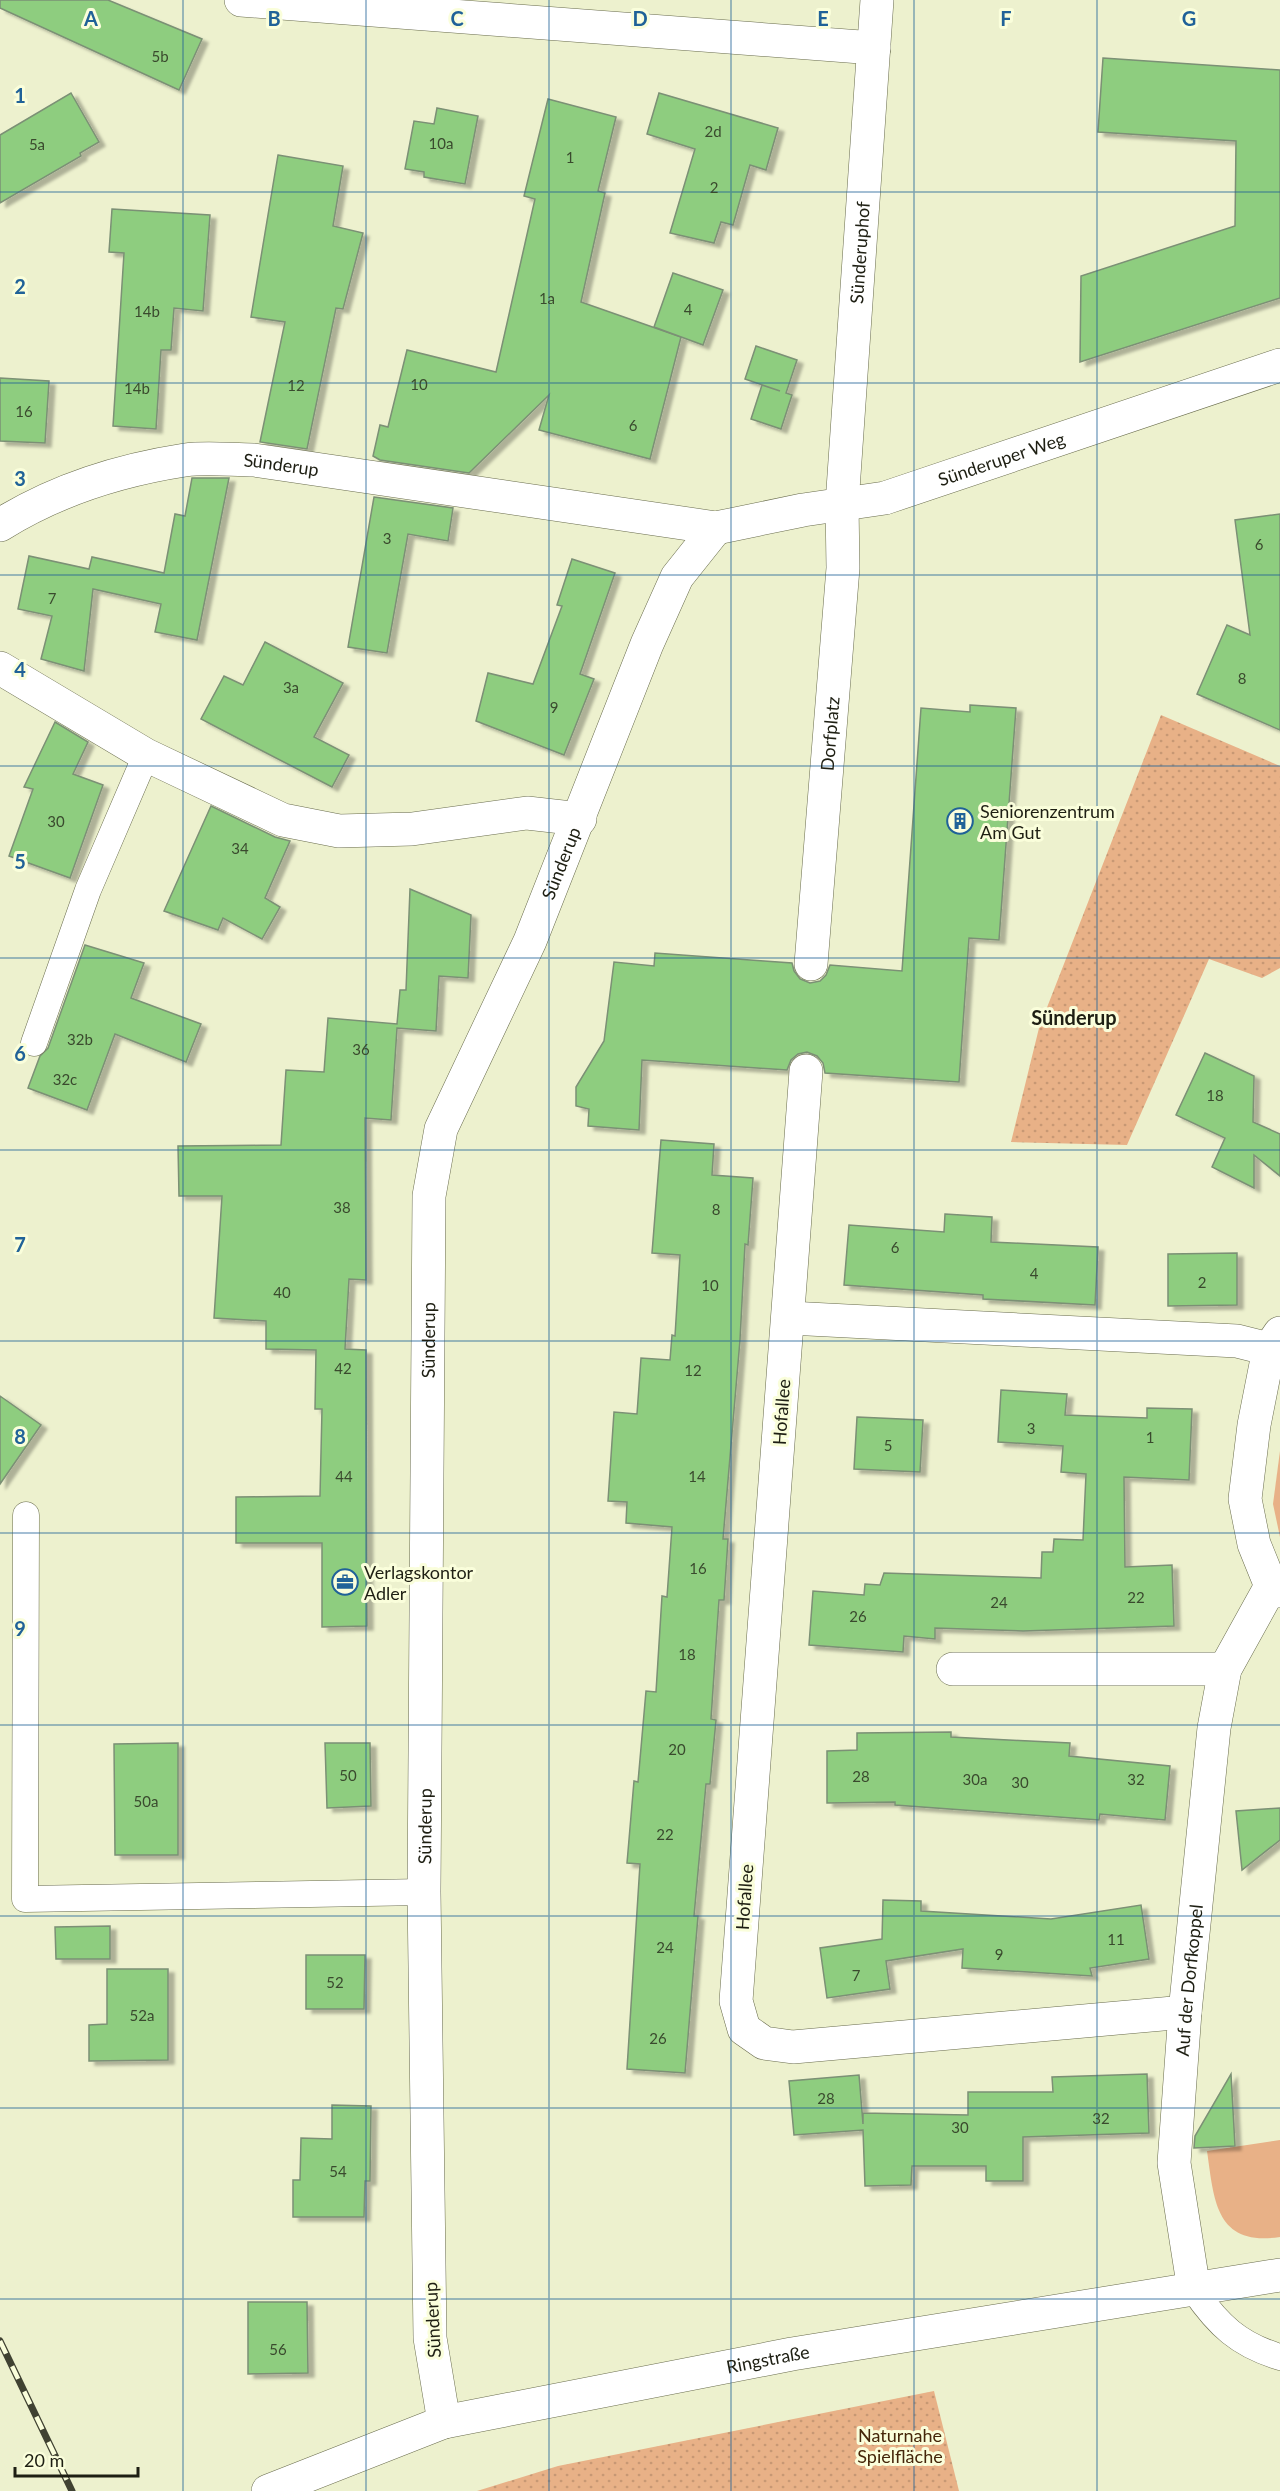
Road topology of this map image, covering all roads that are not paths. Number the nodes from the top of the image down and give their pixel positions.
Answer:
1 (241, 0) edge
2 (877, 0) edge
3 (874, 48) junction
4 (1280, 365) edge
5 (842, 504) junction
6 (0, 525) edge
7 (716, 528) junction
8 (0, 668) edge
9 (146, 755) junction
10 (580, 819) junction
11 (812, 964) dead end
12 (33, 1042) dead end
13 (806, 1071) dead end
14 (789, 1318) junction
15 (1275, 1341) edge
16 (26, 1515) dead end
17 (1275, 1589) edge
18 (953, 1669) dead end
19 (1225, 1669) junction
20 (424, 1892) junction
21 (1185, 2012) junction
22 (1280, 2275) edge
23 (1194, 2290) junction
24 (1280, 2357) edge
25 (444, 2422) junction
26 (268, 2491) edge

1 - 3 street
2 - 3 street, Sünderuphof
3 - 5 street, Sünderuphof
4 - 5 street, Sünderuper Weg
5 - 7 street, Sünderuper Weg
5 - 11 street, Dorfplatz
6 - 7 street, Sünderup
7 - 10 street, Sünderup
8 - 9 street, Sünderup
9 - 10 street, Sünderup
9 - 12 lane
10 - 20 street, Sünderup
13 - 14 street, Hofallee
14 - 15 street
14 - 21 street, Hofallee
15 - 17 street, Auf der Dorfkoppel
16 - 20 lane
17 - 19 street, Auf der Dorfkoppel
18 - 19 street
19 - 21 street, Auf der Dorfkoppel
20 - 25 street, Sünderup
21 - 23 street, Auf der Dorfkoppel
22 - 23 street, Ringstraße
23 - 24 lane
23 - 25 street, Ringstraße
25 - 26 street, Ringstraße

